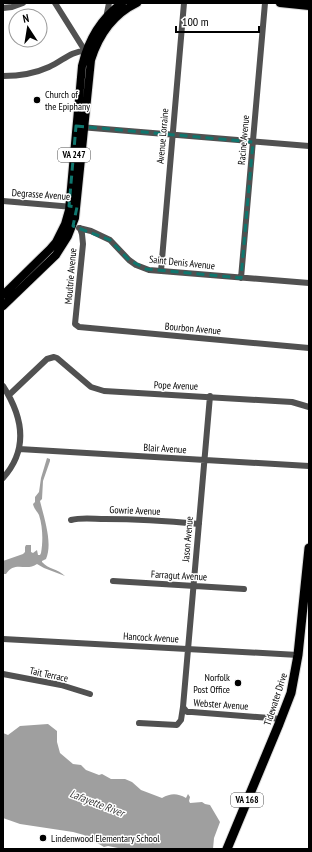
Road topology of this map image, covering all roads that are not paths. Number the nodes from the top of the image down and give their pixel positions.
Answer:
1 (23, 3) edge
2 (55, 3) edge
3 (109, 3) edge
4 (122, 3) edge
5 (137, 3) edge
6 (184, 3) edge
7 (265, 3) edge
8 (280, 3) edge
9 (309, 6) edge
10 (3, 8) edge
11 (109, 19) junction
12 (86, 51) junction
13 (91, 60) junction
14 (3, 76) edge
15 (80, 127) junction
16 (172, 135) junction
17 (253, 142) junction
18 (309, 146) edge
19 (3, 201) edge
20 (73, 207) junction
21 (73, 226) junction
22 (161, 271) junction
23 (241, 278) junction
24 (309, 283) edge
25 (3, 295) edge
26 (3, 306) edge
27 (76, 326) joint
28 (309, 348) edge
29 (3, 386) edge
30 (9, 396) junction
31 (210, 396) junction
32 (309, 406) edge
33 (19, 449) junction
34 (204, 460) junction
35 (309, 466) edge
36 (3, 478) edge
37 (71, 520) dead end
38 (199, 524) junction
39 (309, 548) edge
40 (308, 569) edge
41 (113, 581) dead end
42 (193, 586) junction
43 (244, 589) dead end
44 (3, 639) edge
45 (188, 649) junction
46 (298, 655) junction
47 (3, 674) edge
48 (185, 684) joint
49 (90, 694) dead end
50 (183, 707) junction
51 (282, 719) junction
52 (139, 723) dead end
53 (227, 849) edge

1 - 10 street
2 - 12 street
3 - 11 street
4 - 11 main road, VA 247
5 - 11 main road, VA 247
6 - 16 street, Avenue Lorraine
7 - 17 street, Racine Avenue
8 - 9 main road
11 - 12 main road, VA 247
11 - 13 main road, VA 247
12 - 13 street
12 - 14 street
12 - 15 main road, VA 247
13 - 15 main road, VA 247
15 - 16 street
15 - 20 main road, VA 247
16 - 17 street
16 - 22 street, Avenue Lorraine
17 - 18 street
17 - 23 street, Racine Avenue
19 - 20 street, Degrasse Avenue
20 - 21 main road, VA 247
21 - 22 street, Saint Denis Avenue
21 - 25 main road, VA 247
21 - 26 main road, VA 247
21 - 27 street, Moultrie Avenue
22 - 23 street, Saint Denis Avenue
23 - 24 street, Saint Denis Avenue
27 - 28 street, Bourbon Avenue
29 - 30 street
30 - 31 street, Pope Avenue
30 - 33 street
31 - 32 street, Pope Avenue
31 - 34 street, Jason Avenue
33 - 34 street, Blair Avenue
33 - 36 street
34 - 35 street, Blair Avenue
34 - 38 street, Jason Avenue
37 - 38 street, Gowrie Avenue
38 - 42 street, Jason Avenue
39 - 40 highway, Tidewater Drive / VA 168
40 - 46 highway, Tidewater Drive / VA 168
41 - 42 street, Farragut Avenue
42 - 43 street, Farragut Avenue
42 - 45 street, Jason Avenue
44 - 45 street, Hancock Avenue
45 - 46 street, Hancock Avenue
45 - 48 street, Jason Avenue
46 - 51 highway, Tidewater Drive / VA 168
47 - 49 street, Tait Terrace
48 - 50 street, Webster Avenue
50 - 51 street, Webster Avenue
50 - 52 street
51 - 53 highway, Tidewater Drive / VA 168

